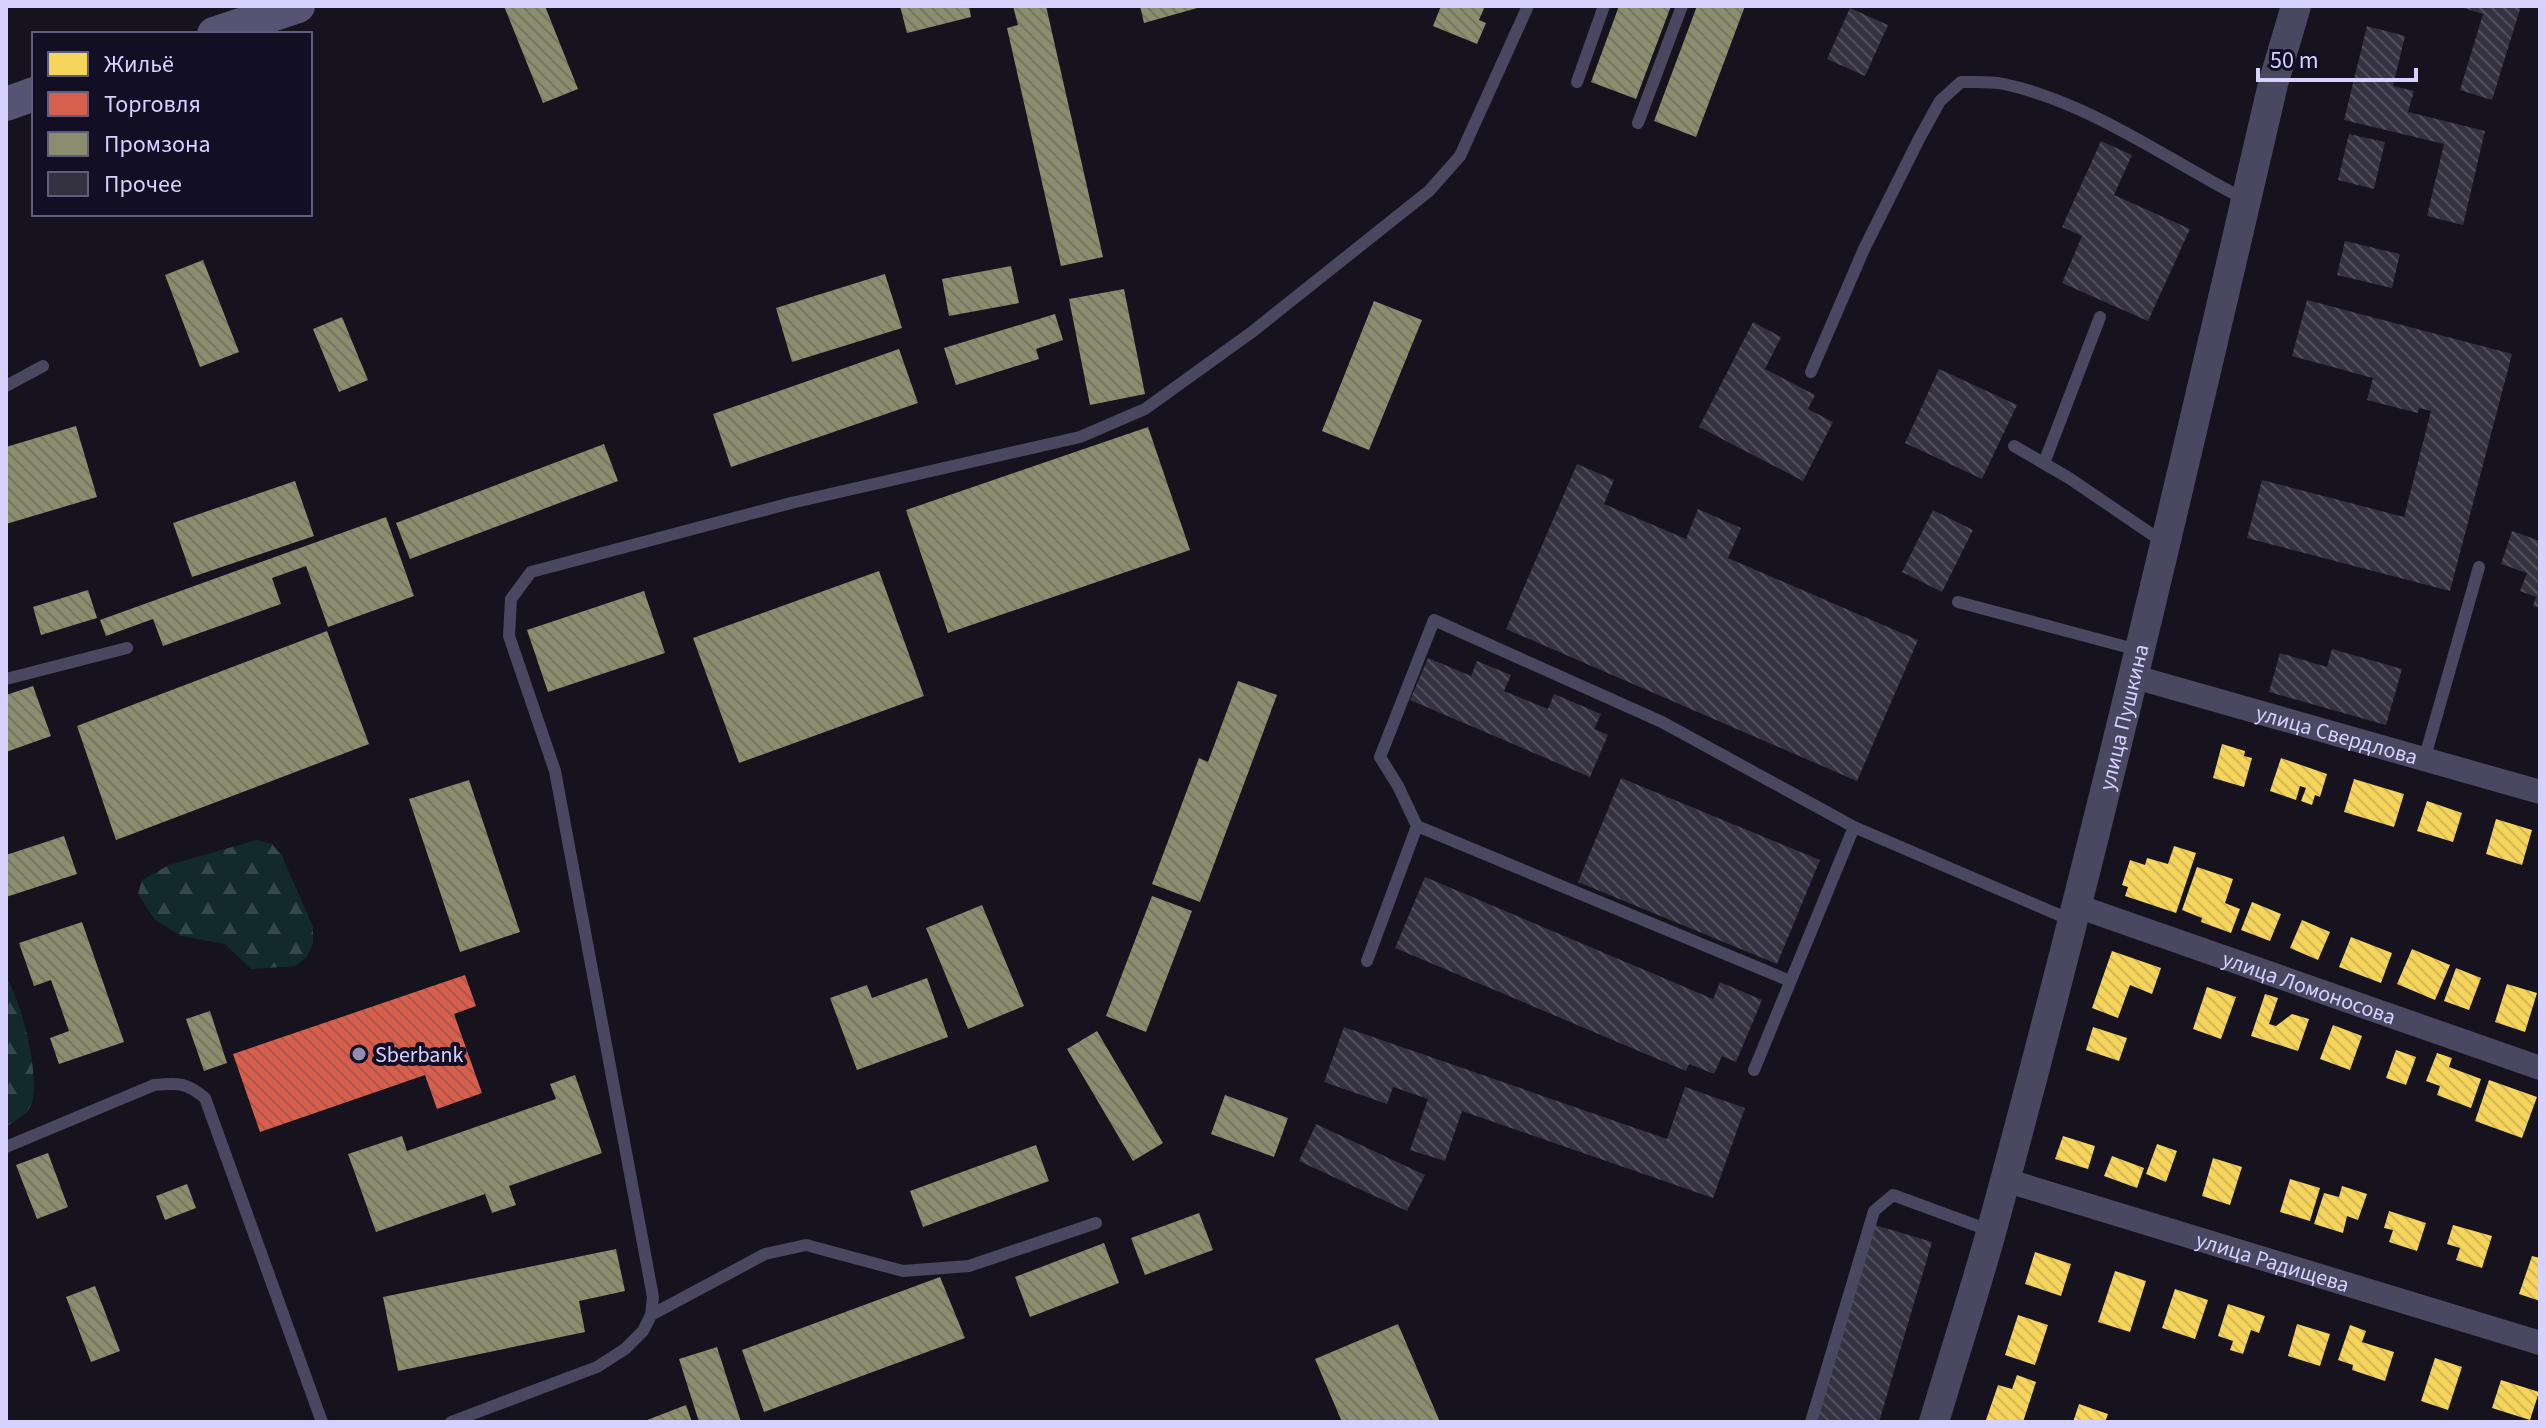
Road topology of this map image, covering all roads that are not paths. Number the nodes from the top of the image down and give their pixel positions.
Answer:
1 (298, 6) edge
2 (1528, 6) edge
3 (1604, 6) edge
4 (1682, 6) edge
5 (2296, 6) edge
6 (220, 32) edge
7 (1577, 82) dead end
8 (32, 95) edge
9 (6, 104) edge
10 (1638, 123) dead end
11 (2246, 200) junction
12 (2100, 317) dead end
13 (43, 366) dead end
14 (1811, 372) dead end
15 (6, 386) edge
16 (2014, 446) dead end
17 (2044, 463) junction
18 (2166, 543) junction
19 (2479, 567) dead end
20 (1958, 602) dead end
21 (127, 648) dead end
22 (2138, 664) junction
23 (6, 679) edge
24 (2424, 760) junction
25 (2540, 792) edge
26 (1417, 826) junction
27 (1854, 827) junction
28 (2075, 914) junction
29 (1367, 961) dead end
30 (1790, 981) junction
31 (2540, 1068) edge
32 (1754, 1070) dead end
33 (6, 1147) edge
34 (2005, 1180) junction
35 (1096, 1223) dead end
36 (1991, 1231) junction
37 (651, 1315) junction
38 (2540, 1343) edge
39 (322, 1422) edge
40 (451, 1422) edge
41 (1811, 1422) edge
42 (1934, 1422) edge

1 - 6 main road
2 - 37 lane
3 - 7 lane
4 - 10 lane
5 - 11 street, улица Пушкина
8 - 9 main road
11 - 14 lane
11 - 18 street, улица Пушкина
12 - 17 lane
13 - 15 lane
16 - 17 lane
17 - 18 lane
18 - 22 street, улица Пушкина
19 - 24 lane
20 - 22 lane
21 - 23 lane
22 - 24 street, улица Свердлова
22 - 28 street, улица Пушкина
24 - 25 street, улица Свердлова
26 - 27 lane
26 - 29 lane
26 - 30 lane
27 - 28 lane
27 - 30 lane
28 - 31 street, улица Ломоносова
28 - 34 street, улица Пушкина
30 - 32 lane
33 - 39 lane
34 - 36 street, улица Пушкина
34 - 38 street, улица Радищева
35 - 37 lane
36 - 41 lane
36 - 42 street, улица Пушкина
37 - 40 lane

